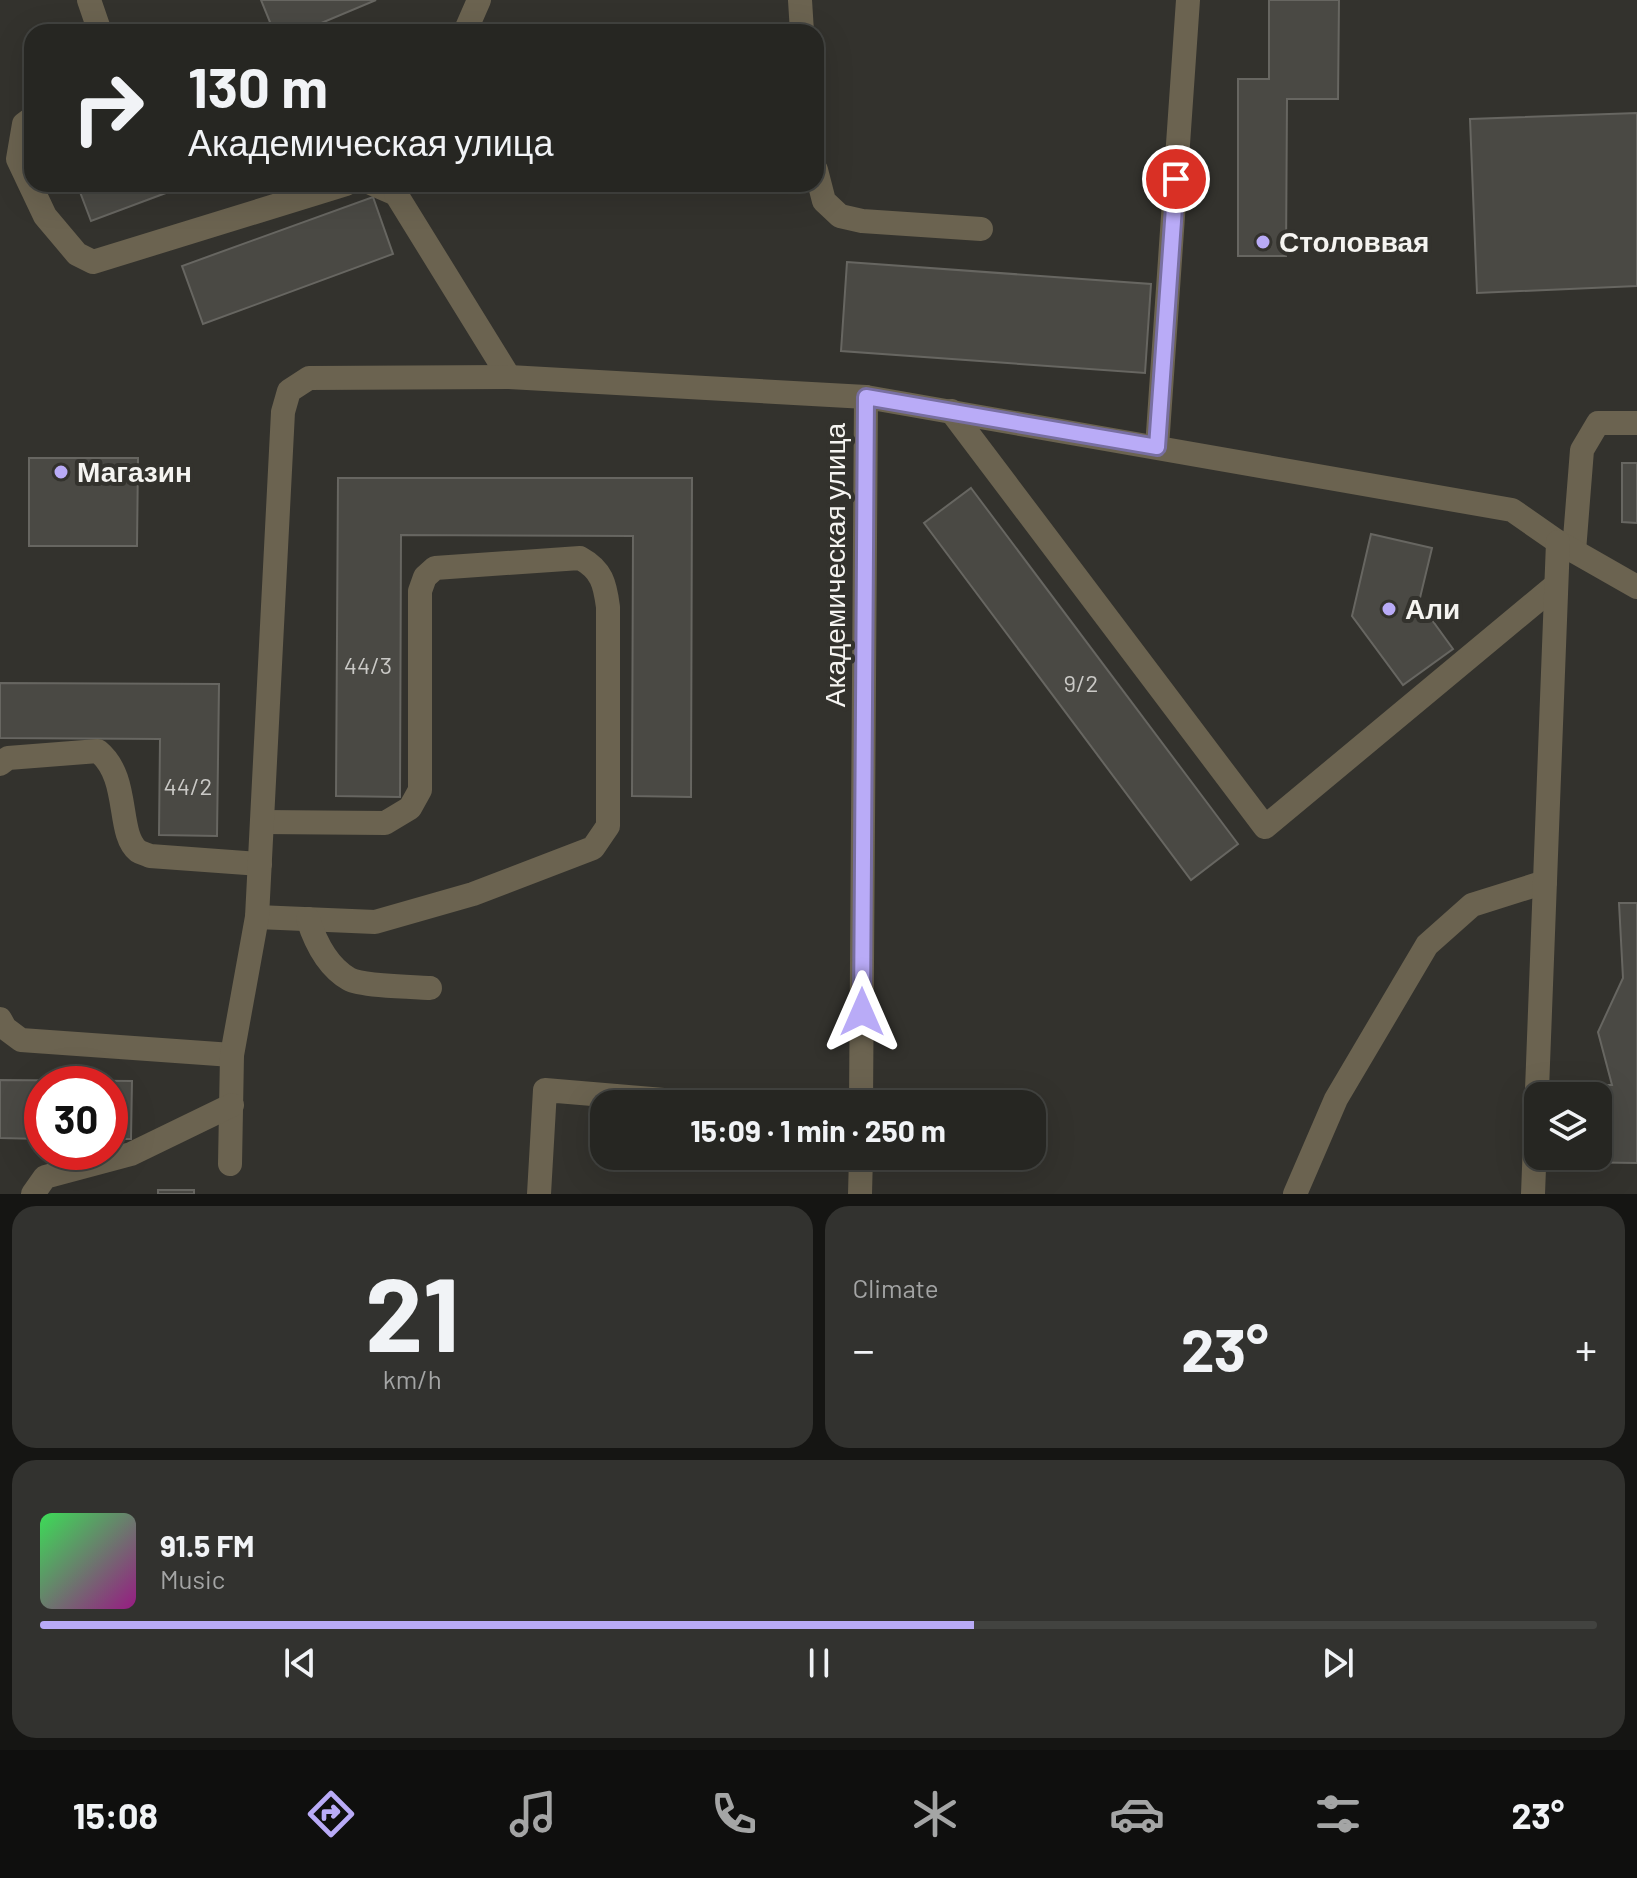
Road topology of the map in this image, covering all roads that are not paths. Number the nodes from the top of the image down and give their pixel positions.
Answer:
1 (479, 0) edge
2 (800, 0) edge
3 (1188, 0) edge
4 (96, 2) edge
5 (99, 24) edge
6 (468, 24) edge
7 (802, 24) edge
8 (24, 124) edge
9 (24, 172) edge
10 (34, 192) edge
11 (320, 192) edge
12 (400, 192) edge
13 (822, 192) edge
14 (981, 229) dead end
15 (509, 377) junction
16 (866, 397) junction
17 (951, 411) junction
18 (1637, 423) edge
19 (1157, 447) junction
20 (1566, 546) junction
21 (1556, 585) junction
22 (1637, 587) edge
23 (0, 764) edge
24 (262, 822) junction
25 (260, 864) junction
26 (1545, 882) junction
27 (257, 917) junction
28 (308, 919) junction
29 (430, 988) dead end
30 (0, 1019) edge
31 (232, 1055) junction
32 (861, 1090) edge
33 (590, 1094) edge
34 (232, 1105) junction
35 (230, 1164) dead end
36 (861, 1170) edge
37 (33, 1194) edge
38 (539, 1194) edge
39 (860, 1194) edge
40 (1295, 1194) edge
41 (1533, 1194) edge

1 - 6 street
2 - 7 street
3 - 19 street
4 - 5 street
8 - 9 street
10 - 11 street
12 - 15 street
13 - 14 street
15 - 16 street
15 - 24 street
16 - 17 street, Академическая улица
16 - 32 street, Академическая улица
17 - 19 street, Академическая улица
17 - 21 street
18 - 20 street
19 - 20 street, Академическая улица
20 - 21 street
20 - 22 street, Академическая улица
21 - 26 street
23 - 25 street
24 - 25 street
24 - 28 street
25 - 27 street
26 - 40 street
26 - 41 street
27 - 28 street
27 - 31 street
28 - 29 street
30 - 31 street
31 - 34 street
33 - 38 street
34 - 35 street
34 - 37 street
36 - 39 street

